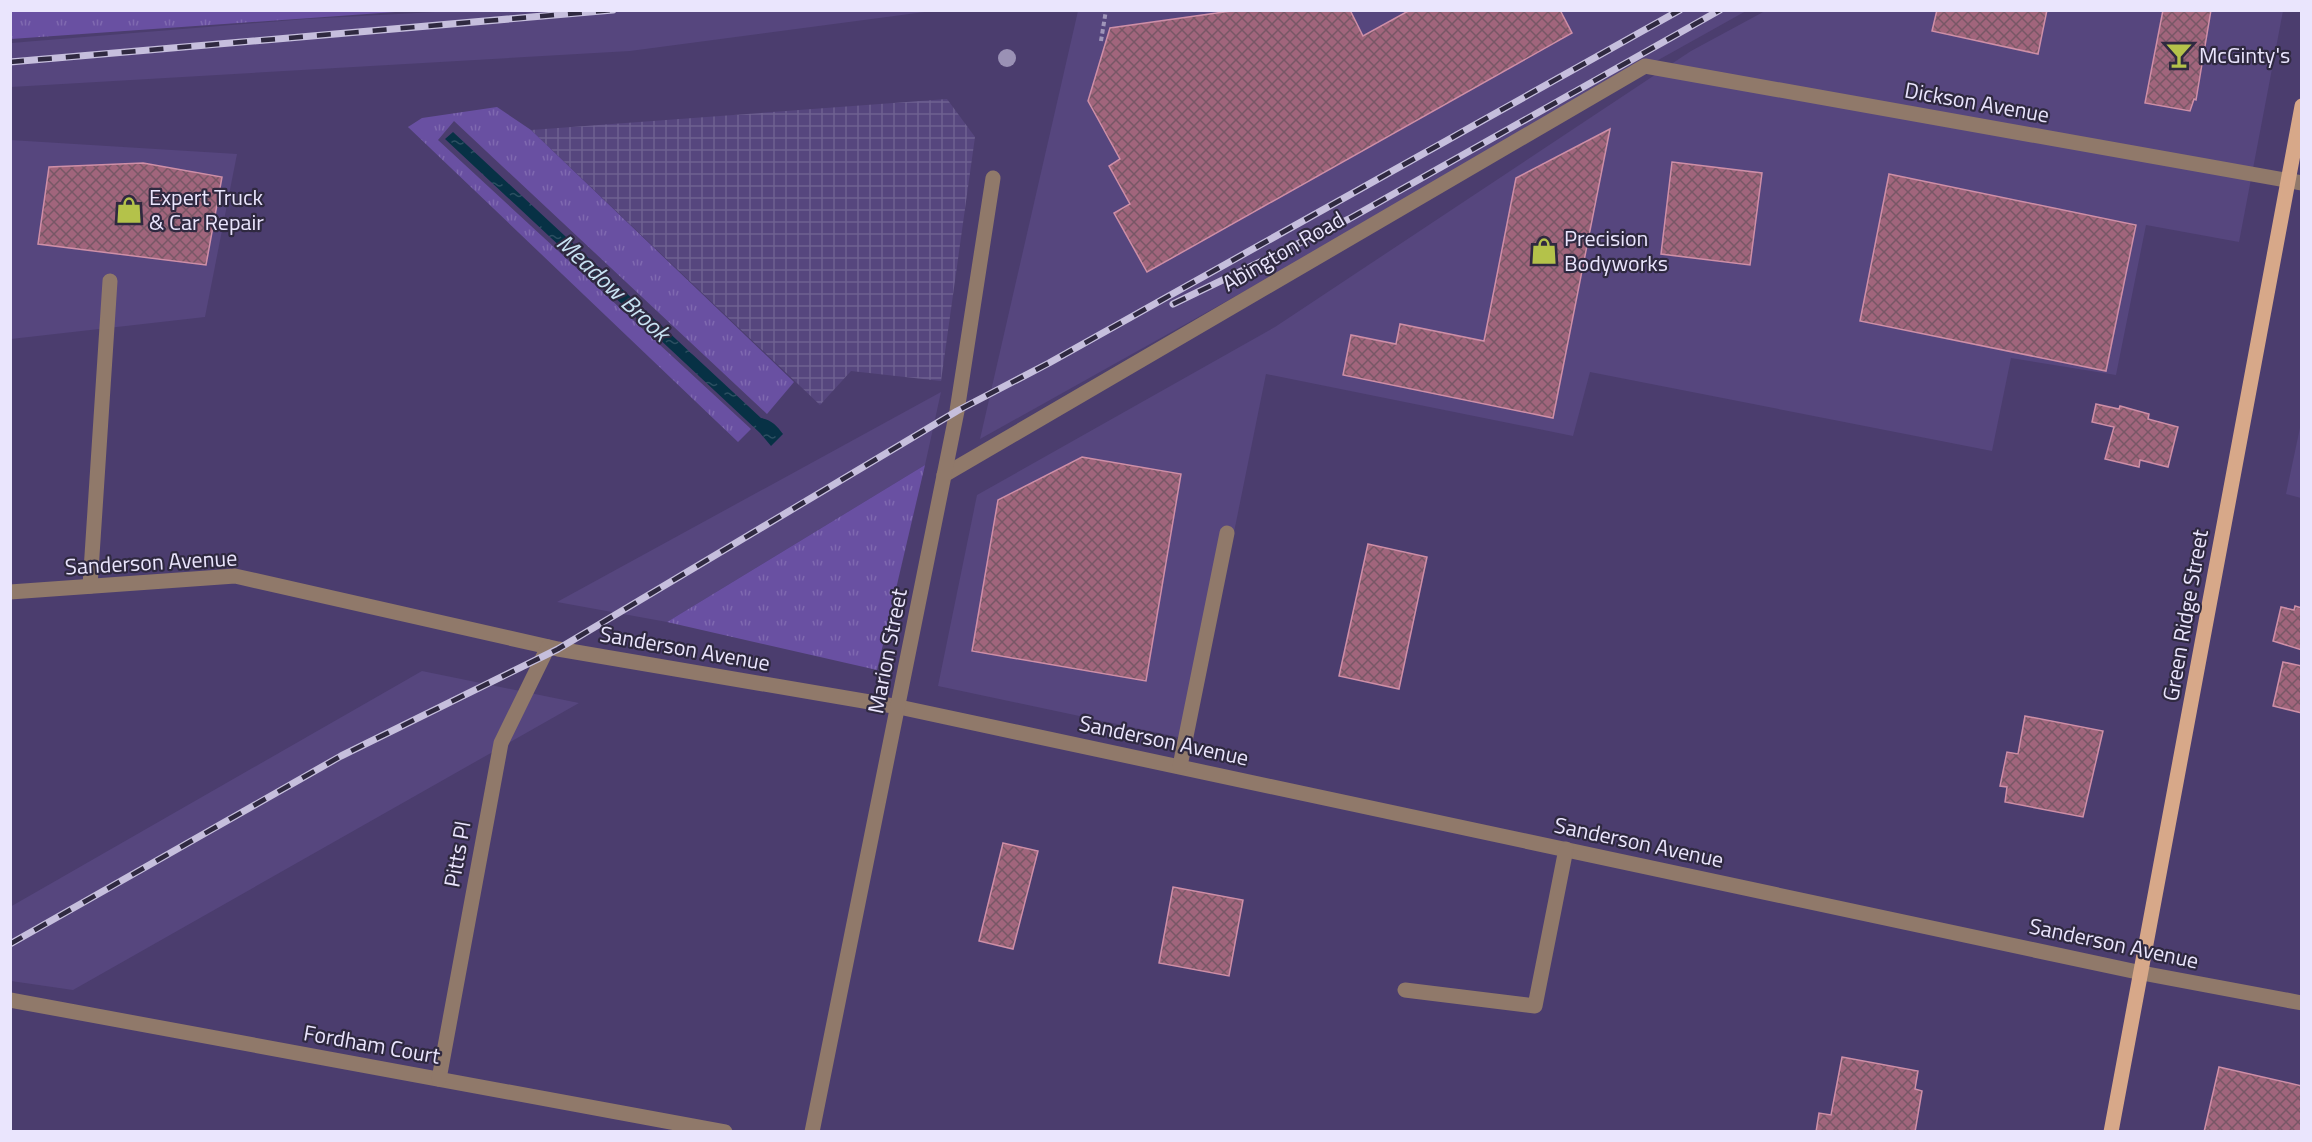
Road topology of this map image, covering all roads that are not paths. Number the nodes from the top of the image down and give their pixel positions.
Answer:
1 (1644, 66) joint
2 (2301, 106) edge
3 (993, 178) dead end
4 (2294, 182) edge
5 (110, 281) dead end
6 (944, 475) junction
7 (1227, 533) dead end
8 (90, 586) junction
9 (10, 592) edge
10 (548, 647) junction
11 (899, 707) junction
12 (1180, 766) junction
13 (1566, 849) junction
14 (2142, 973) junction
15 (1405, 990) dead end
16 (10, 1000) edge
17 (2301, 1003) edge
18 (439, 1079) junction
19 (725, 1131) edge
20 (812, 1131) edge
21 (2111, 1131) edge

1 - 4 street, Dickson Avenue
1 - 6 street, Abington Road
2 - 4 main road, Green Ridge Street
3 - 6 street, Marion Street
4 - 14 main road, Green Ridge Street
5 - 8 street
6 - 11 street, Marion Street
7 - 12 street
8 - 9 street, Sanderson Avenue
8 - 10 street, Sanderson Avenue
10 - 11 street, Sanderson Avenue
10 - 18 street, Pitts Pl
11 - 12 street, Sanderson Avenue
11 - 20 street, Marion Street
12 - 13 street, Sanderson Avenue
13 - 14 street, Sanderson Avenue
13 - 15 street
14 - 17 street, Sanderson Avenue
14 - 21 main road, Green Ridge Street
16 - 18 street, Fordham Court
18 - 19 street, Fordham Court

